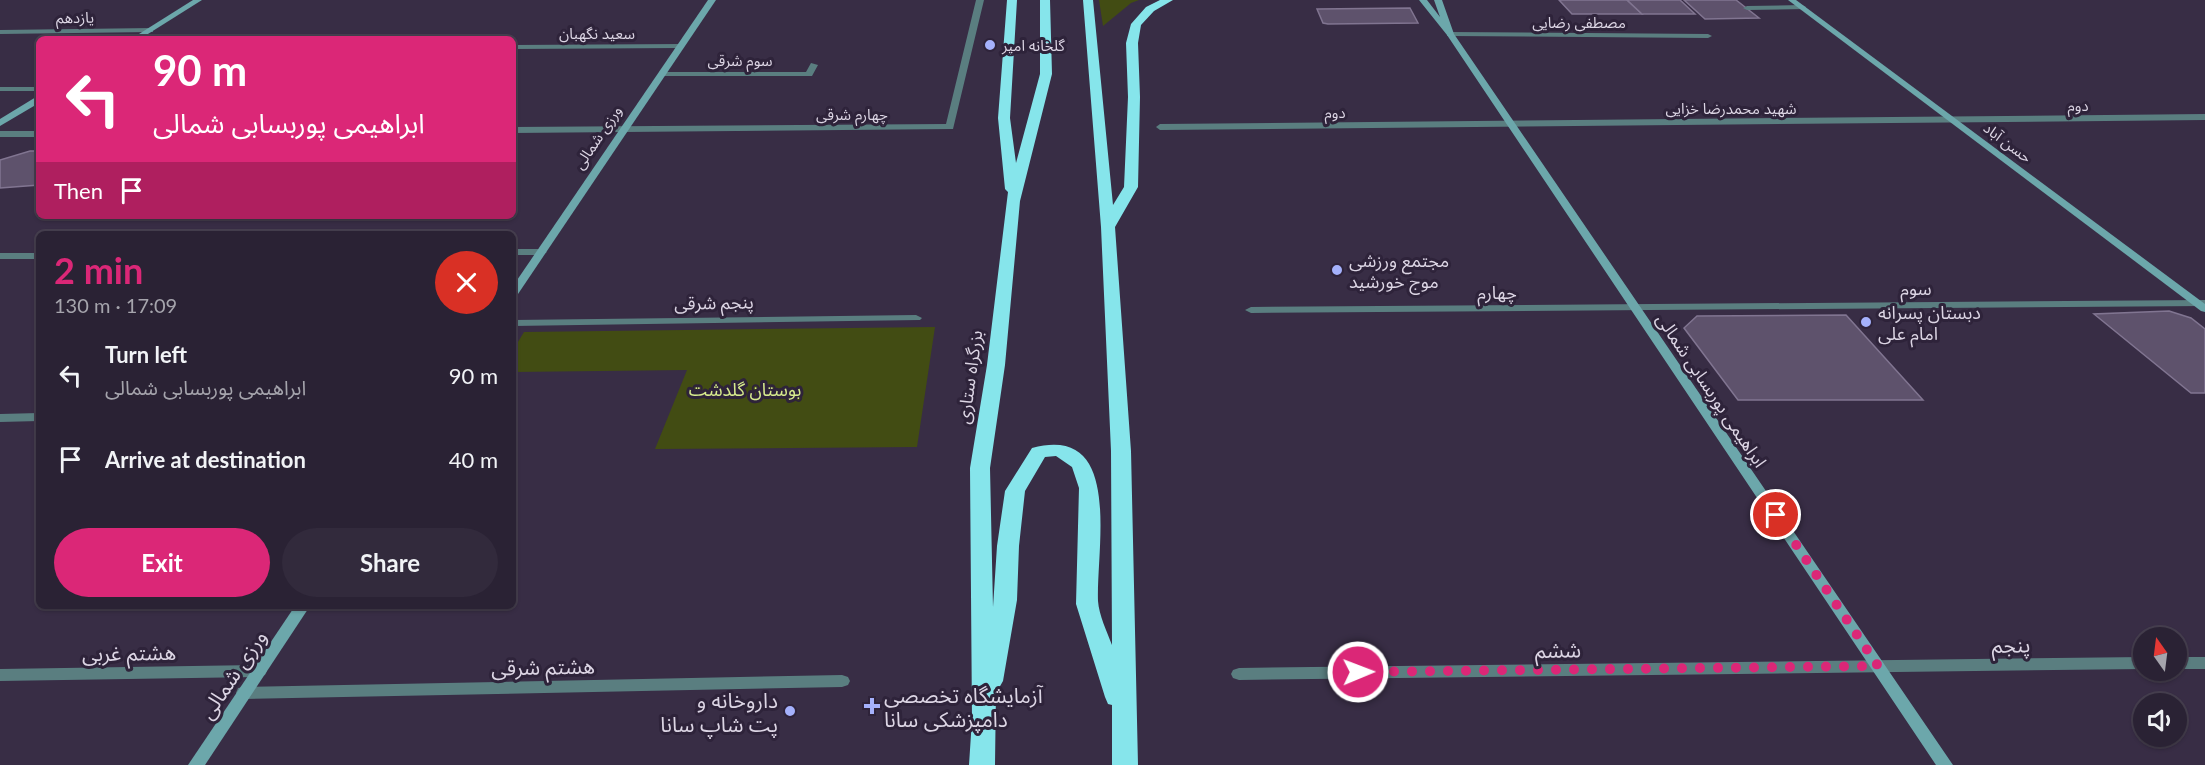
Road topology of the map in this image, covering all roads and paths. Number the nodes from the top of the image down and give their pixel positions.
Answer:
1 (198, 0) edge
2 (712, 0) edge
3 (980, 0) edge
4 (1012, 0) edge
5 (1045, 0) edge
6 (1088, 0) edge
7 (1168, 0) edge
8 (1423, 0) edge
9 (1438, 0) edge
10 (1792, 0) edge
11 (1802, 7) junction
12 (1747, 8) dead end
13 (150, 30) junction
14 (0, 32) edge
15 (1450, 34) junction
16 (140, 36) edge
17 (1708, 36) dead end
18 (680, 46) junction
19 (516, 48) edge
20 (814, 65) dead end
21 (662, 74) junction
22 (0, 89) edge
23 (36, 89) edge
24 (36, 101) edge
25 (2205, 117) edge
26 (1952, 120) junction
27 (0, 123) edge
28 (1510, 123) junction
29 (1160, 127) dead end
30 (624, 129) junction
31 (516, 130) edge
32 (0, 134) edge
33 (36, 134) edge
34 (1013, 201) junction
35 (1108, 227) junction
36 (516, 252) edge
37 (542, 252) junction
38 (0, 256) edge
39 (36, 256) edge
40 (516, 290) edge
41 (2202, 305) edge
42 (1635, 307) junction
43 (1251, 310) dead end
44 (916, 318) dead end
45 (516, 323) edge
46 (36, 417) edge
47 (0, 418) edge
48 (301, 609) edge
49 (2133, 663) edge
50 (2187, 663) edge
51 (2205, 663) edge
52 (1878, 666) junction
53 (259, 671) junction
54 (1239, 674) dead end
55 (0, 675) edge
56 (842, 681) dead end
57 (244, 693) junction
58 (1123, 716) junction
59 (984, 719) junction
60 (196, 765) edge
61 (982, 765) edge
62 (1125, 765) edge
63 (1945, 765) edge

1 - 13 street
2 - 18 street, ورزی شمالی
3 - 30 street, چهارم شرقی
4 - 34 highway
5 - 34 highway, بزرگراه ستاری
6 - 35 highway
7 - 35 highway
8 - 15 street, ابراهیمی پوربسابی شمالی
9 - 15 street, ابراهیمی پوربسابی شمالی
10 - 11 street, حسن آباد
11 - 12 street
11 - 26 street, حسن آباد
13 - 14 street, یازدهم
13 - 16 street
15 - 17 street, مصطفی رضایی
15 - 28 street, ابراهیمی پوربسابی شمالی
18 - 19 street, سعید نگهبان
18 - 21 street, ورزی شمالی
20 - 21 street, سوم شرقی
21 - 30 street, ورزی شمالی
22 - 23 street
24 - 27 street
25 - 26 street, دوم
26 - 28 street, شهید محمدرضا خزایی
26 - 41 street, حسن آباد
28 - 29 street, دوم
28 - 42 street, ابراهیمی پوربسابی شمالی
30 - 31 street
30 - 37 street, ورزی شمالی
32 - 33 street
34 - 59 highway, بزرگراه ستاری
35 - 58 highway
36 - 37 street
37 - 40 street, ورزی شمالی
38 - 39 street
41 - 42 street, سوم
42 - 43 street, چهارم
42 - 52 street, ابراهیمی پوربسابی شمالی
44 - 45 street, پنجم شرقی
46 - 47 street
48 - 53 street, ورزی شمالی
49 - 52 street, پنجم
50 - 51 street
52 - 54 street, ششم
52 - 63 street, ابراهیمی پوربسابی شمالی
53 - 55 street, هشتم غربی
53 - 57 street, ورزی شمالی
56 - 57 street, هشتم شرقی
57 - 60 street, ورزی شمالی
58 - 59 highway
58 - 62 highway
59 - 61 highway, بزرگراه ستاری

